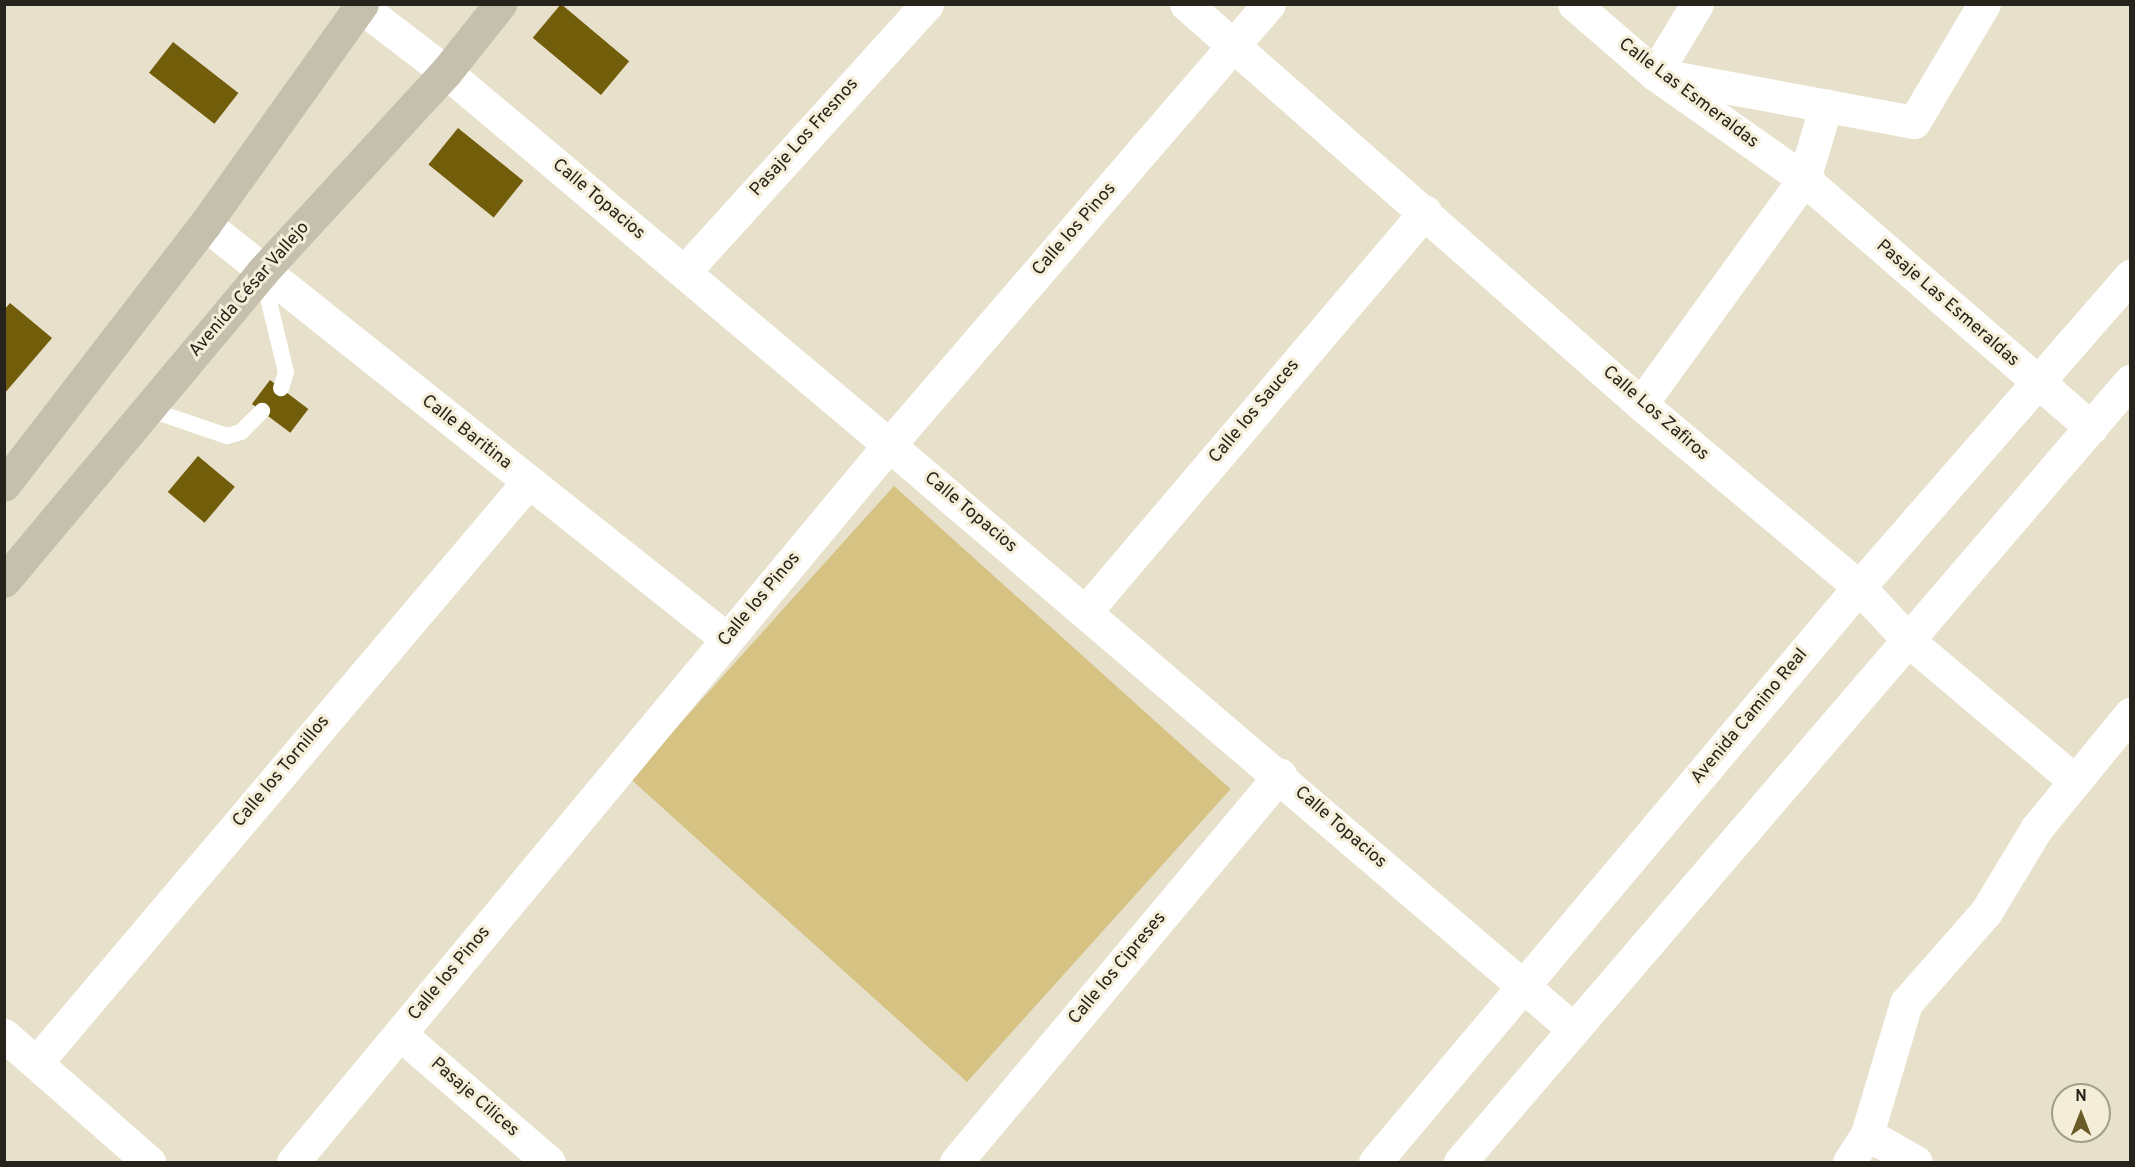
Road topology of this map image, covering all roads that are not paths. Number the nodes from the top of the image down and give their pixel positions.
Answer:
1 (500, 4) edge
2 (927, 4) edge
3 (1186, 4) edge
4 (1269, 4) edge
5 (1574, 4) edge
6 (1697, 4) edge
7 (1984, 4) edge
8 (361, 6) edge
9 (1236, 45) junction
10 (446, 72) junction
11 (1655, 74) junction
12 (1826, 105) junction
13 (1804, 179) junction
14 (1425, 212) junction
15 (205, 224) junction
16 (262, 272) junction
17 (684, 272) junction
18 (2130, 276) edge
19 (2130, 381) edge
20 (2038, 384) junction
21 (281, 388) dead end
22 (1641, 404) junction
23 (148, 409) junction
24 (262, 411) dead end
25 (2091, 428) junction
26 (889, 445) junction
27 (528, 482) junction
28 (4, 485) edge
29 (4, 580) edge
30 (1859, 586) junction
31 (1086, 611) junction
32 (728, 639) junction
33 (1910, 642) junction
34 (2130, 714) edge
35 (1280, 776) junction
36 (2075, 782) junction
37 (1524, 988) junction
38 (1572, 1028) junction
39 (400, 1034) junction
40 (16, 1053) edge
41 (1868, 1134) junction
42 (149, 1162) edge
43 (293, 1162) edge
44 (549, 1162) edge
45 (956, 1162) edge
46 (1375, 1162) edge
47 (1460, 1162) edge
48 (1849, 1162) edge
49 (1916, 1162) edge

1 - 10 main road, Avenida César Vallejo
2 - 17 street, Pasaje Los Fresnos
3 - 9 street
4 - 9 street
5 - 11 street, Calle Las Esmeraldas
6 - 11 street
7 - 12 street
8 - 10 street, Calle Topacios
8 - 15 main road
9 - 14 street, Calle Los Zafiros
9 - 26 street, Calle los Pinos
10 - 16 main road, Avenida César Vallejo
10 - 17 street, Calle Topacios
11 - 12 street
11 - 13 street, Calle Las Esmeraldas
12 - 13 street
13 - 20 street, Pasaje Las Esmeraldas
13 - 22 street
14 - 22 street, Calle Los Zafiros
14 - 31 street, Calle los Sauces
15 - 16 street, Calle Baritina
15 - 28 main road
16 - 21 lane
16 - 23 main road, Avenida César Vallejo
16 - 27 street, Calle Baritina
17 - 26 street, Calle Topacios
18 - 20 street, Avenida Camino Real
19 - 25 street
20 - 25 street, Pasaje Las Esmeraldas
20 - 30 street, Avenida Camino Real
22 - 30 street, Calle Los Zafiros
23 - 24 lane
23 - 29 main road, Avenida César Vallejo
25 - 33 street
26 - 31 street, Calle Topacios
26 - 32 street, Calle los Pinos
27 - 32 street, Calle Baritina
27 - 40 street, Calle los Tornillos
30 - 33 street, Calle Los Zafiros
30 - 37 street, Avenida Camino Real
31 - 35 street, Calle Topacios
32 - 39 street, Calle los Pinos
33 - 36 street, Calle Los Zafiros
33 - 38 street
34 - 36 street
35 - 37 street, Calle Topacios
35 - 45 street, Calle los Cipreses
36 - 41 street
37 - 38 street, Calle Topacios
37 - 46 street, Avenida Camino Real
38 - 47 street
39 - 43 street, Calle los Pinos
39 - 44 street, Pasaje Cilices
40 - 42 street
41 - 48 street
41 - 49 street

